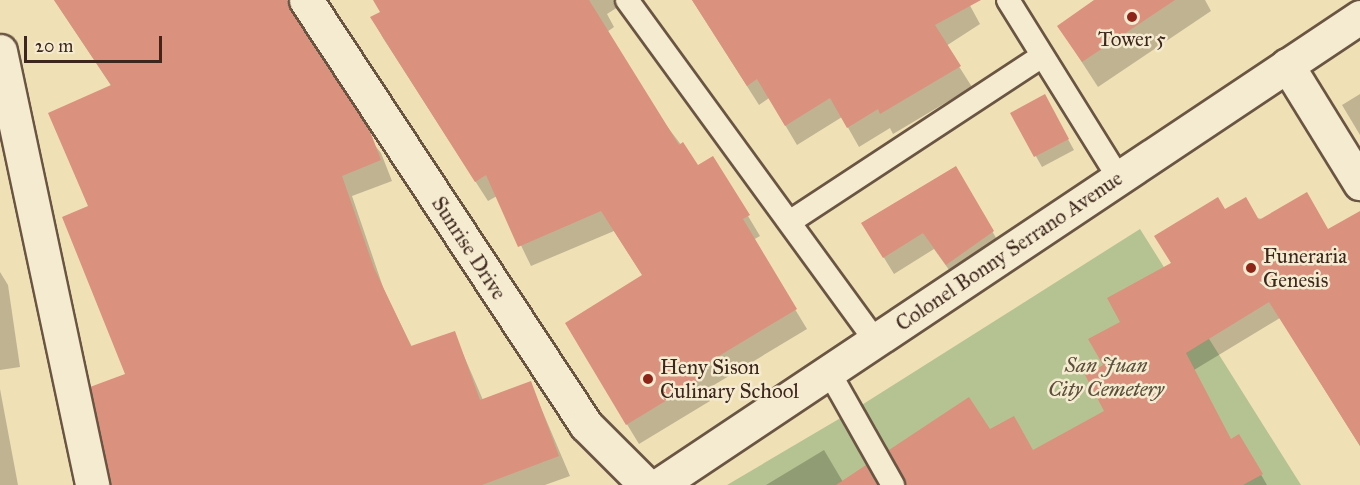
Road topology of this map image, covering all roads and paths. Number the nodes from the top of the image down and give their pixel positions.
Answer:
1 (306, 0) edge
2 (627, 0) edge
3 (1008, 0) edge
4 (1360, 16) edge
5 (0, 51) edge
6 (1042, 56) junction
7 (1287, 65) junction
8 (1118, 177) junction
9 (1360, 183) edge
10 (791, 221) junction
11 (876, 342) junction
12 (829, 372) junction
13 (92, 485) edge
14 (646, 485) edge
15 (658, 485) edge
16 (893, 485) edge

1 - 14 street, Sunrise Drive
2 - 10 lane
3 - 6 lane
4 - 7 street, Colonel Bonny Serrano Avenue
5 - 13 street
6 - 8 lane
6 - 10 lane
7 - 8 street, Colonel Bonny Serrano Avenue
7 - 9 street
8 - 11 street, Colonel Bonny Serrano Avenue
10 - 11 lane
11 - 12 street, Colonel Bonny Serrano Avenue
12 - 15 street, Colonel Bonny Serrano Avenue
12 - 16 lane

